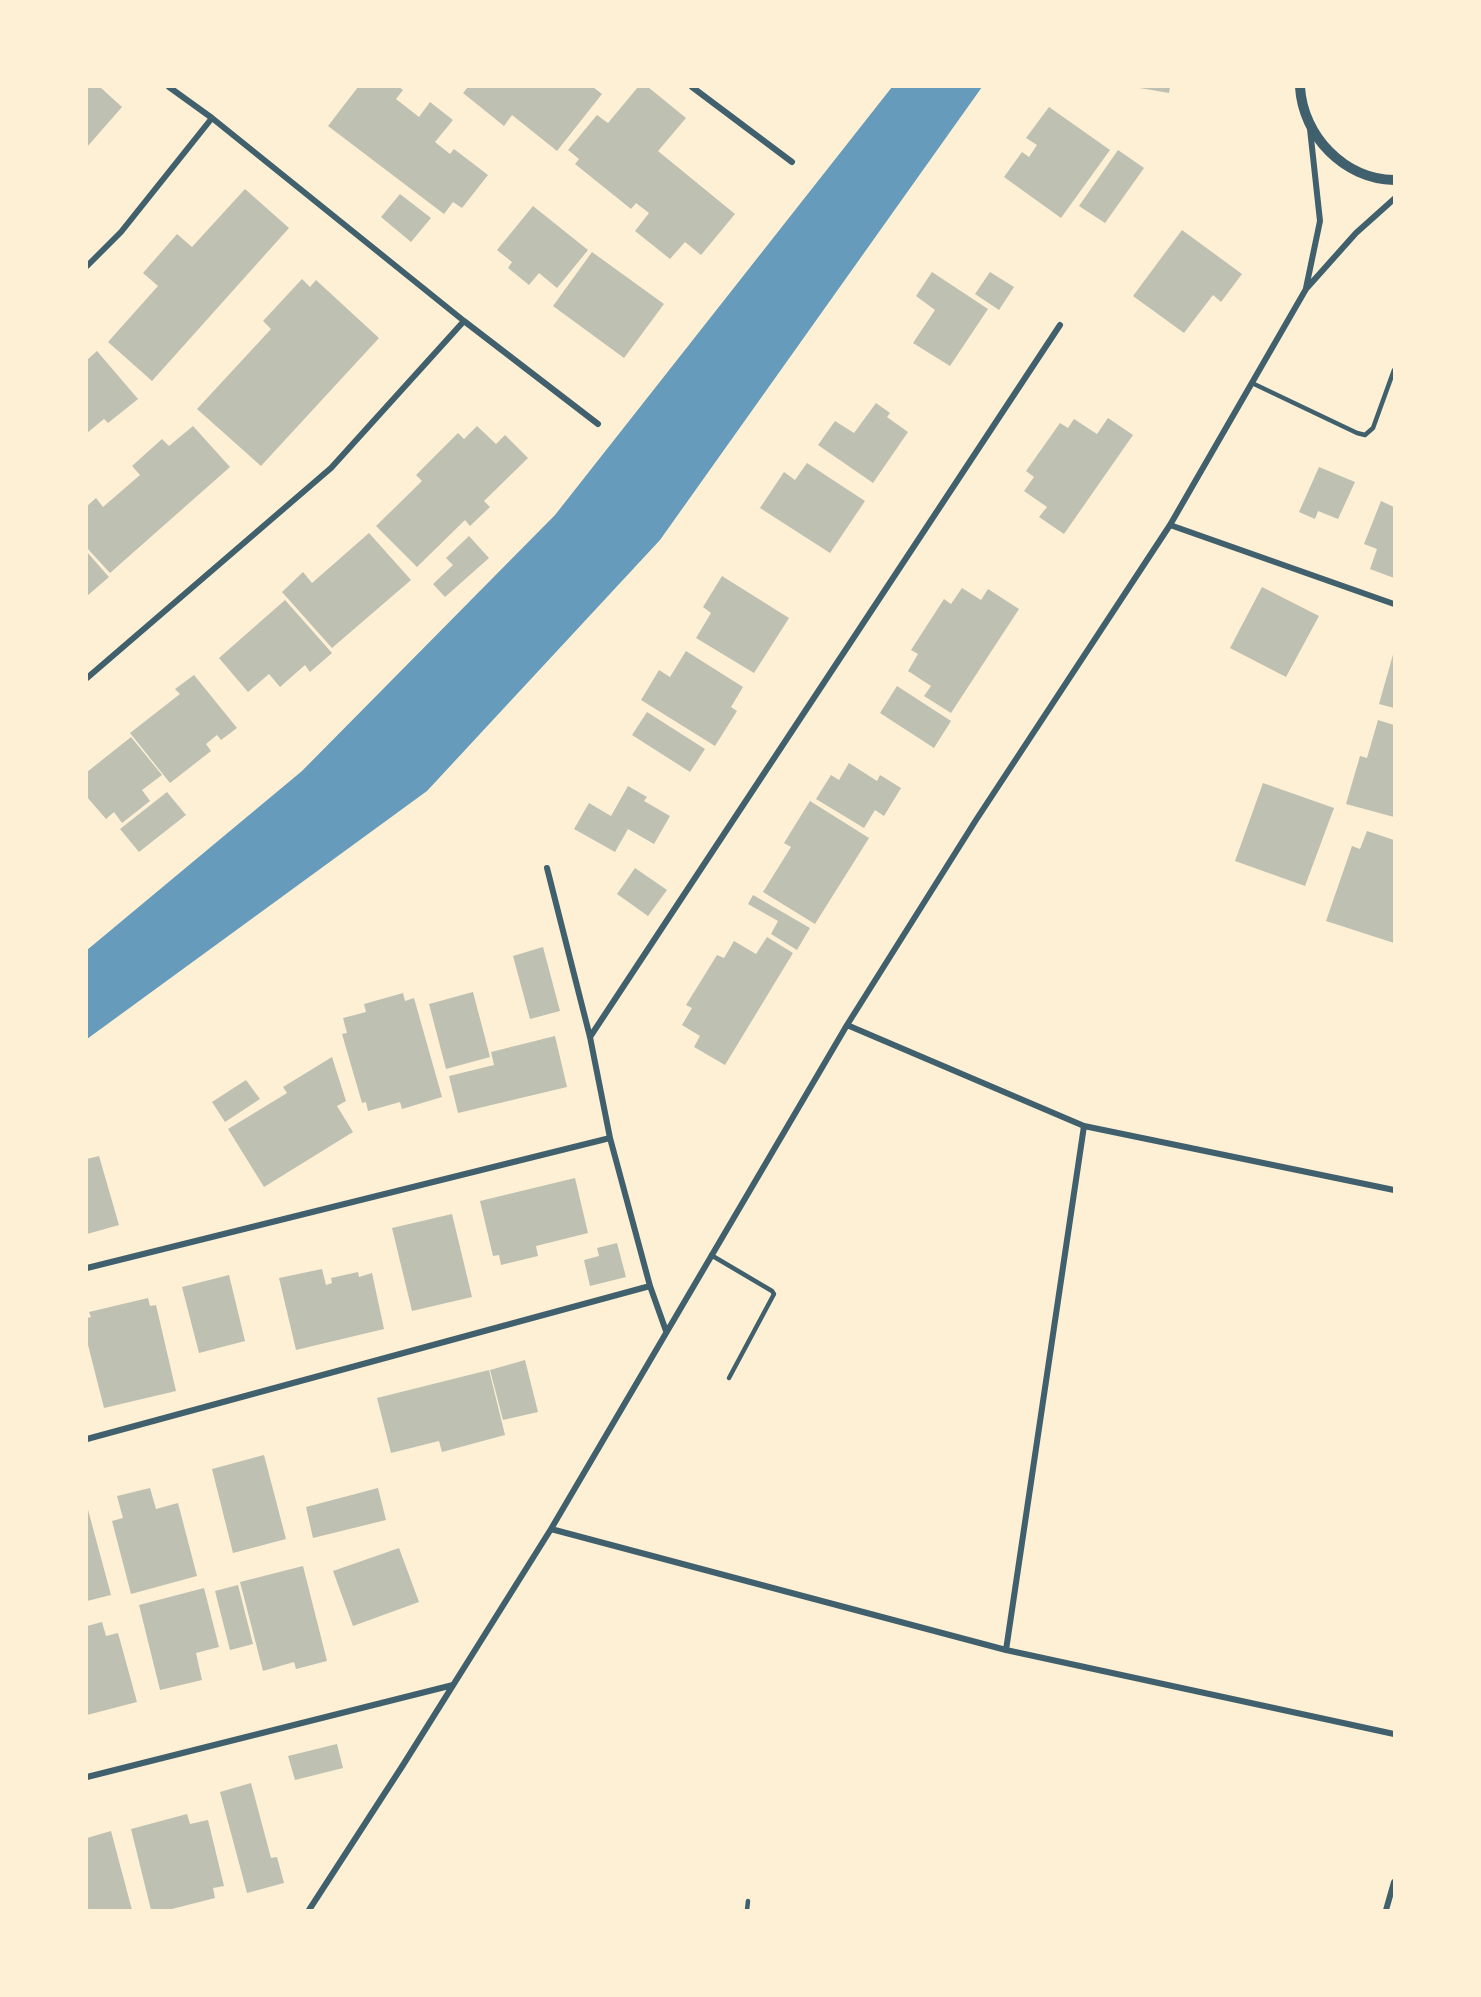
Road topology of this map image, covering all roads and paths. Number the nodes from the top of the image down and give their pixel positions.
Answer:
1 (169, 87) edge
2 (692, 87) edge
3 (1300, 87) edge
4 (212, 118) junction
5 (1309, 124) junction
6 (792, 162) dead end
7 (1394, 180) edge
8 (1394, 199) edge
9 (87, 266) edge
10 (1306, 289) junction
11 (464, 321) junction
12 (1060, 325) dead end
13 (1394, 370) edge
14 (1252, 383) junction
15 (598, 424) dead end
16 (1170, 525) junction
17 (1394, 604) edge
18 (87, 678) edge
19 (547, 868) dead end
20 (847, 1025) junction
21 (590, 1037) junction
22 (1084, 1125) junction
23 (609, 1138) junction
24 (1394, 1190) edge
25 (711, 1255) junction
26 (87, 1268) edge
27 (650, 1286) junction
28 (666, 1331) junction
29 (729, 1378) dead end
30 (87, 1439) edge
31 (551, 1529) junction
32 (1006, 1650) junction
33 (453, 1685) junction
34 (1394, 1734) edge
35 (87, 1777) edge
36 (1394, 1882) edge
37 (748, 1901) dead end
38 (309, 1910) edge
39 (747, 1910) edge
40 (1386, 1910) edge

1 - 4 street
2 - 6 street
3 - 5 street
4 - 9 street
4 - 11 street
5 - 7 street
5 - 10 street
8 - 10 street
10 - 14 street
11 - 15 street
11 - 18 street
12 - 21 street
13 - 14 lane
14 - 16 street
16 - 17 street
16 - 20 street
19 - 21 street
20 - 22 street
20 - 25 street
21 - 23 street
22 - 24 street
22 - 32 street
23 - 26 street
23 - 27 street
25 - 28 street
25 - 29 lane
27 - 28 street
27 - 30 street
28 - 31 street
31 - 32 street
31 - 33 street
32 - 34 street
33 - 35 street
33 - 38 street
36 - 40 street
37 - 39 lane

